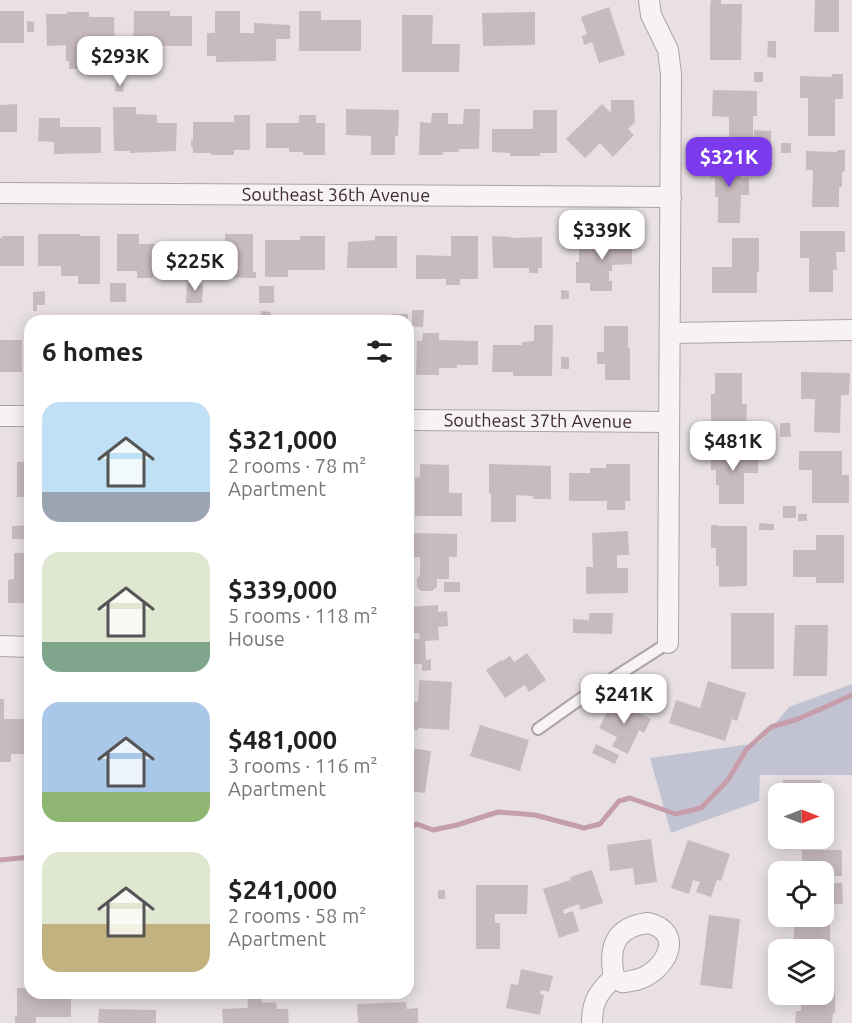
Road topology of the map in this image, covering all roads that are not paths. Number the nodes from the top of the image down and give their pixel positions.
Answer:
1 (649, 0) edge
2 (0, 193) edge
3 (671, 197) junction
4 (852, 330) edge
5 (670, 333) junction
6 (0, 416) edge
7 (24, 416) edge
8 (414, 420) edge
9 (669, 422) junction
10 (668, 643) joint
11 (0, 646) edge
12 (24, 647) edge
13 (538, 729) dead end
14 (614, 977) dead end
15 (592, 1023) edge

1 - 3 street
2 - 3 street, Southeast 36th Avenue
3 - 5 street
4 - 5 street
5 - 9 street
6 - 7 street
8 - 9 street, Southeast 37th Avenue
9 - 10 street
10 - 13 lane
11 - 12 street
14 - 15 street

